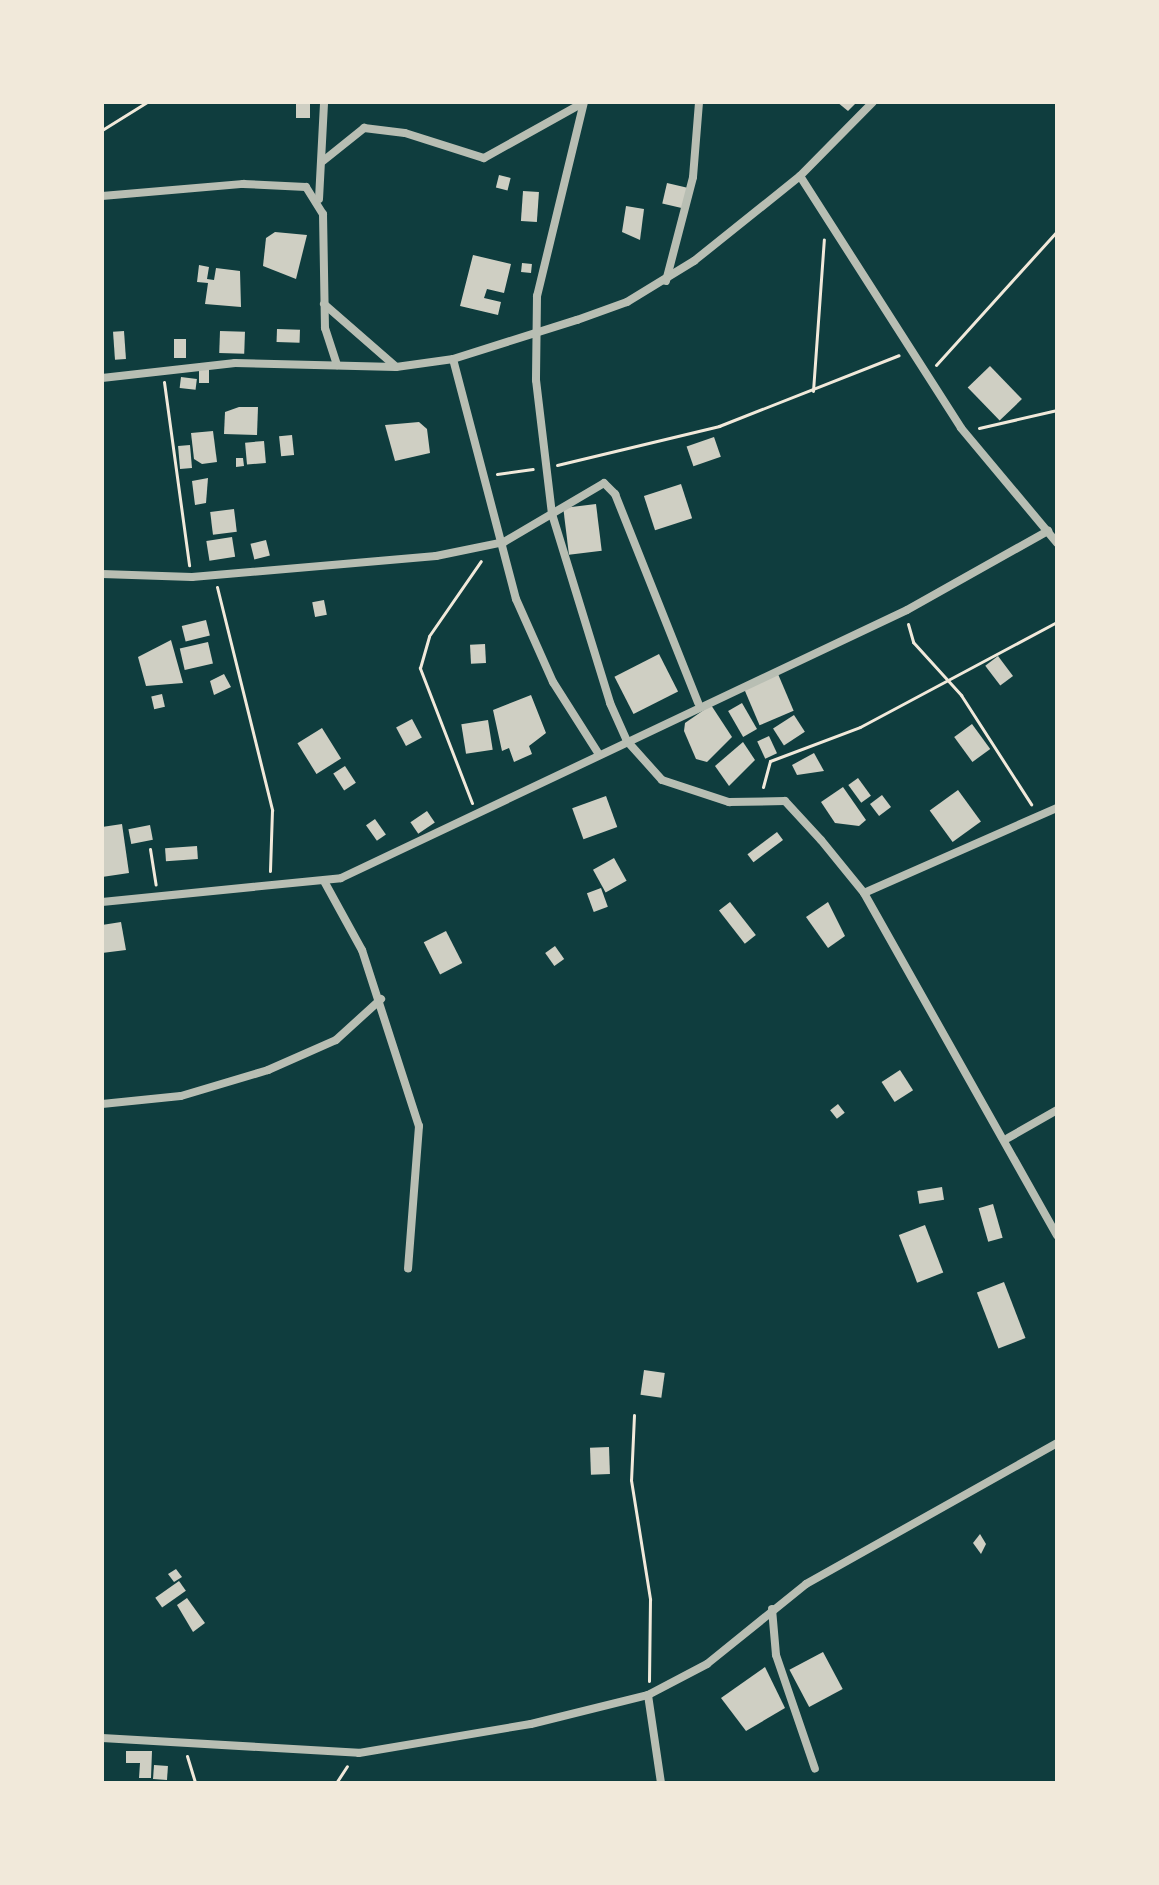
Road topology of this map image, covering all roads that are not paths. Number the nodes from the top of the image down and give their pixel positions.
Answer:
1 (324, 102) edge
2 (699, 102) edge
3 (873, 102) edge
4 (583, 103) edge
5 (323, 161) junction
6 (800, 176) junction
7 (102, 196) edge
8 (319, 199) junction
9 (665, 282) junction
10 (324, 304) junction
11 (534, 333) junction
12 (453, 359) junction
13 (337, 365) junction
14 (396, 367) junction
15 (102, 378) edge
16 (552, 514) junction
17 (1048, 531) junction
18 (504, 542) junction
19 (1057, 543) edge
20 (102, 574) edge
21 (698, 703) junction
22 (627, 741) junction
23 (598, 753) junction
24 (1057, 808) edge
25 (324, 881) junction
26 (864, 893) junction
27 (102, 902) edge
28 (381, 999) junction
29 (102, 1104) edge
30 (1057, 1110) edge
31 (1008, 1138) junction
32 (1057, 1235) edge
33 (408, 1269) dead end
34 (1057, 1443) edge
35 (772, 1609) junction
36 (648, 1695) junction
37 (102, 1738) edge
38 (815, 1769) dead end
39 (661, 1783) edge

1 - 5 street
2 - 9 street
3 - 6 street
4 - 5 street
4 - 11 street
5 - 8 street
6 - 9 street
6 - 17 street
7 - 8 street
8 - 10 street
9 - 11 street
10 - 13 street
10 - 14 street
11 - 12 street
11 - 16 street
12 - 14 street
12 - 18 street
13 - 14 street
13 - 15 street
16 - 18 street
16 - 21 street
16 - 22 street
17 - 19 street
17 - 21 street
18 - 20 street
18 - 23 street
21 - 22 street
22 - 23 street
22 - 26 street
23 - 25 street
24 - 26 street
25 - 27 street
25 - 28 street
26 - 31 street
28 - 29 street
28 - 33 street
30 - 31 street
31 - 32 street
34 - 35 street
35 - 36 street
35 - 38 street
36 - 37 street
36 - 39 street

